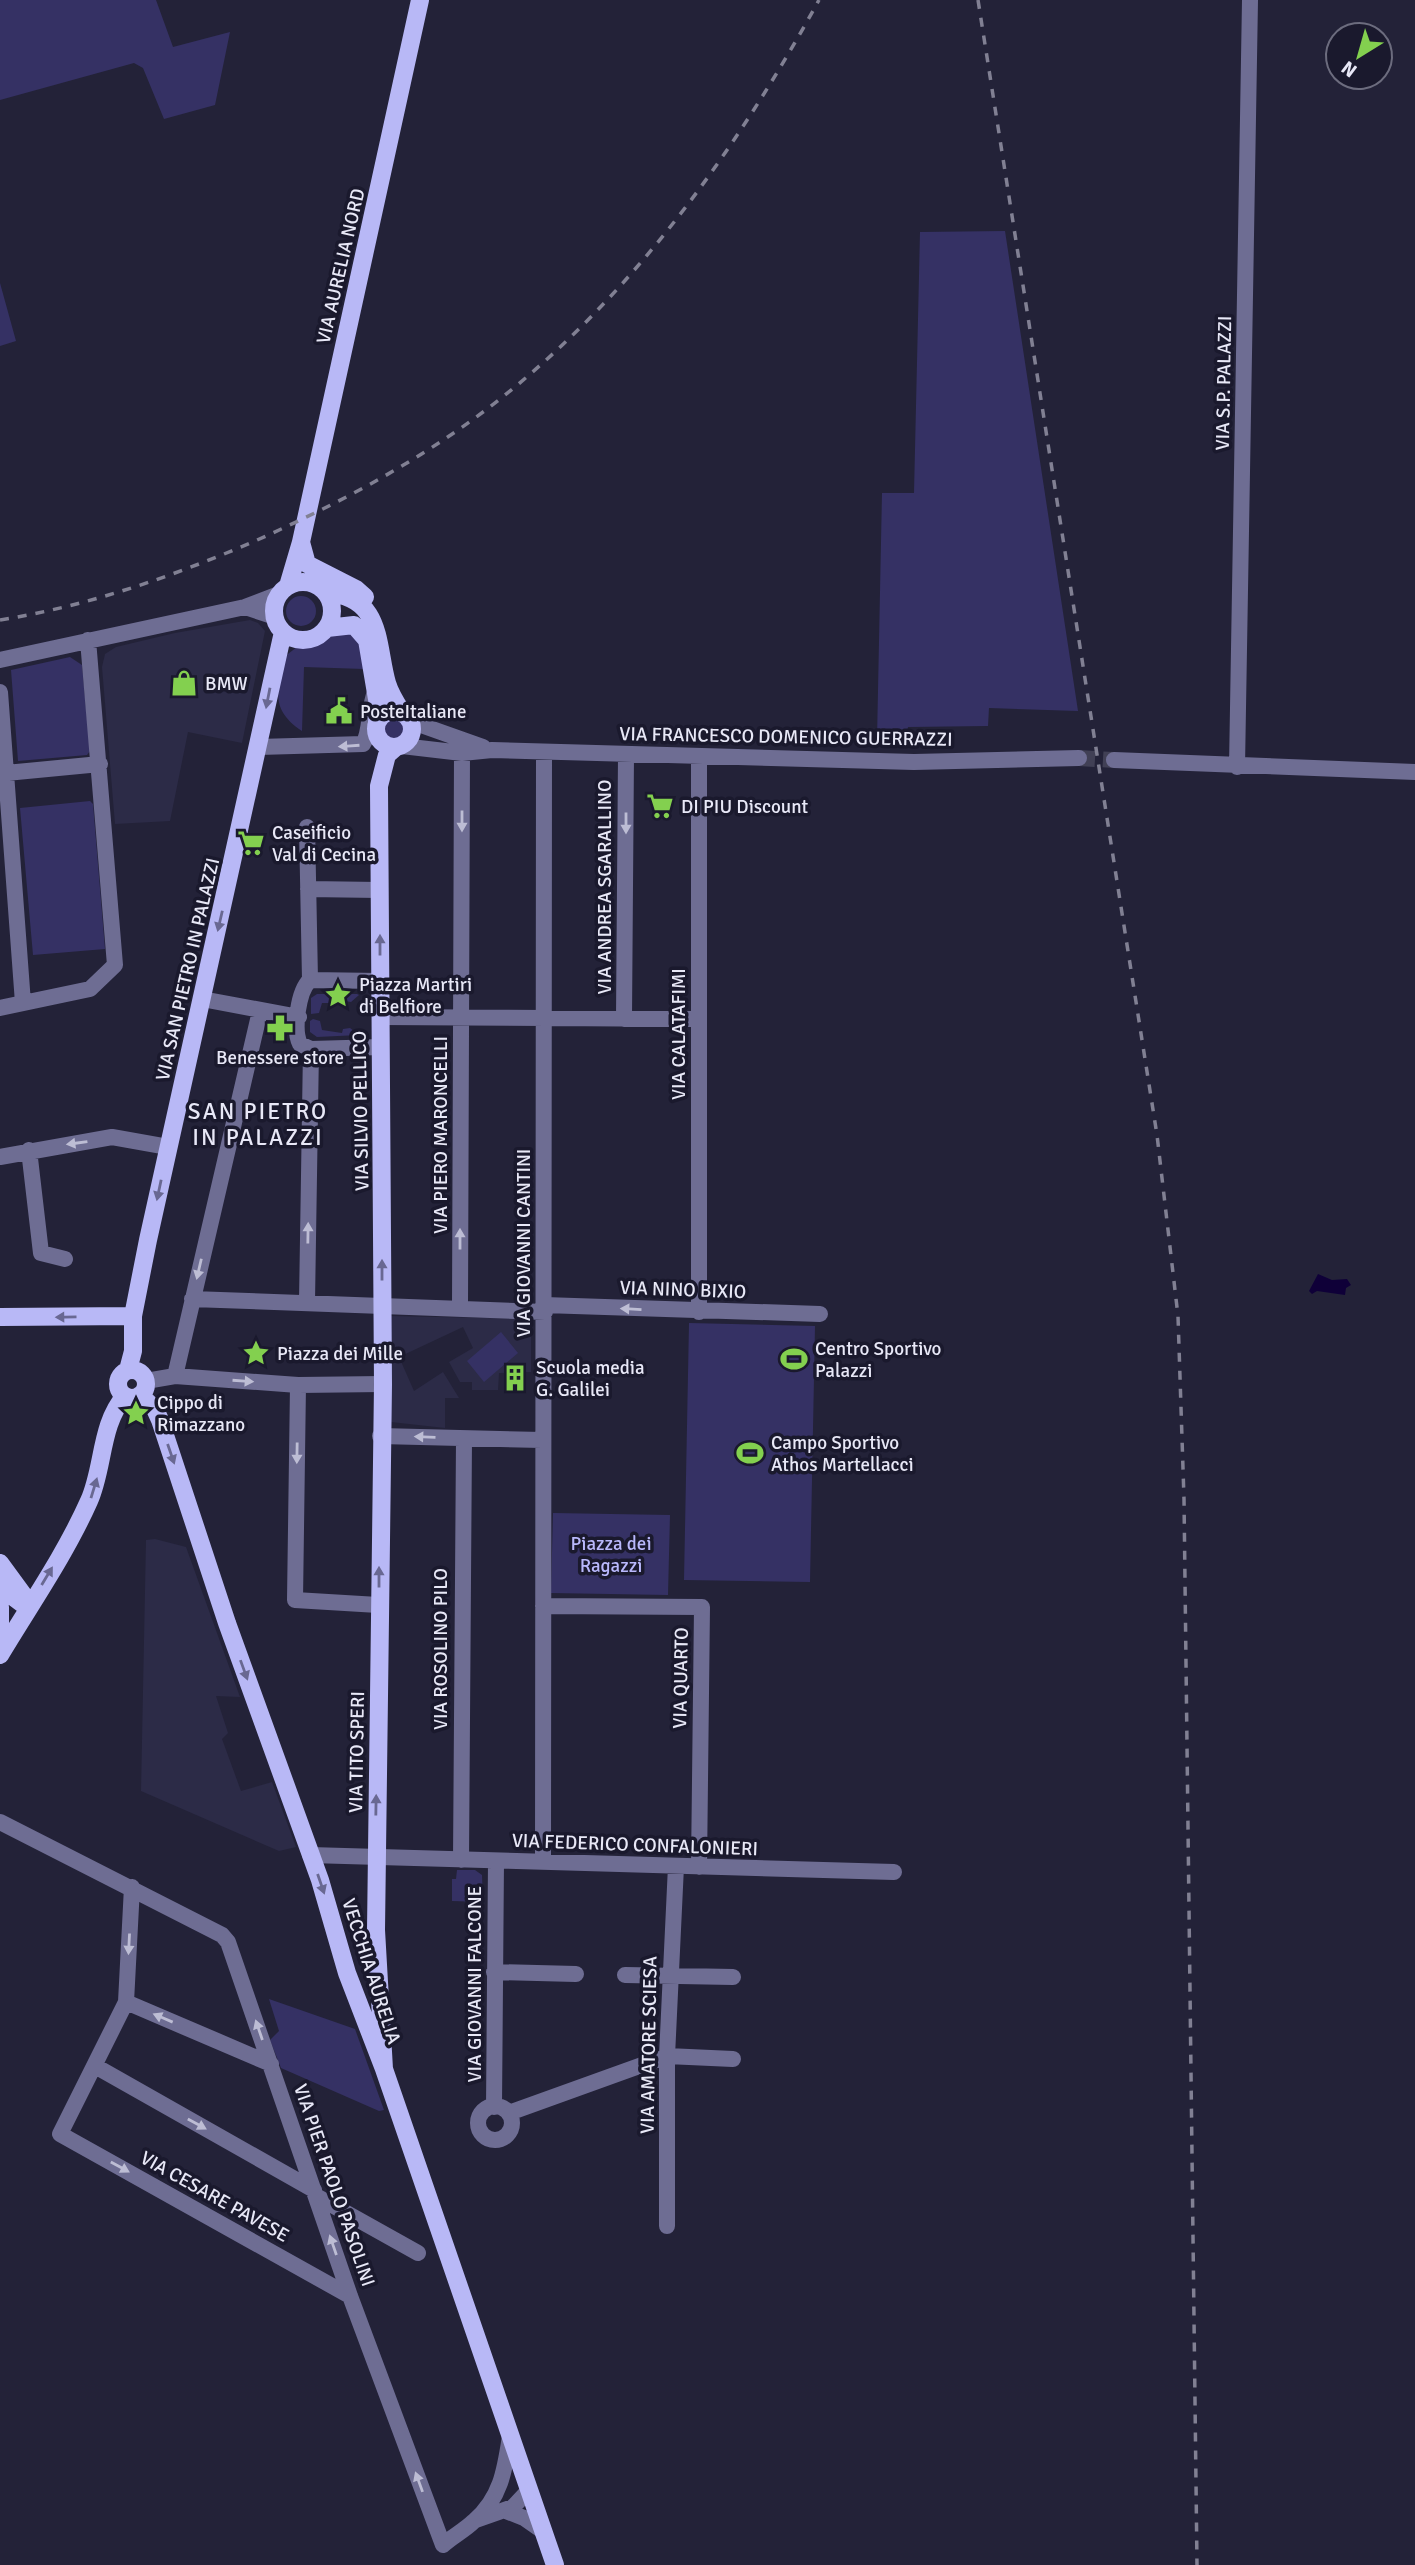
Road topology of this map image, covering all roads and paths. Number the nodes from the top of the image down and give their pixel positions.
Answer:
1 (420, 0) edge
2 (1250, 0) edge
3 (301, 542) junction
4 (284, 590) junction
5 (326, 593) junction
6 (245, 607) junction
7 (279, 625) junction
8 (327, 628) junction
9 (380, 635) junction
10 (88, 640) junction
11 (0, 660) edge
12 (0, 692) edge
13 (375, 692) junction
14 (405, 714) junction
15 (377, 722) junction
16 (259, 747) junction
17 (398, 747) junction
18 (492, 750) junction
19 (544, 752) junction
20 (462, 753) junction
21 (626, 755) junction
22 (699, 756) junction
23 (1079, 758) tunnel mouth
24 (1114, 760) tunnel mouth
25 (100, 764) junction
26 (1237, 767) junction
27 (1415, 772) edge
28 (6, 773) junction
29 (307, 827) dead end
30 (308, 888) junction
31 (380, 890) junction
32 (310, 980) junction
33 (380, 981) junction
34 (202, 999) junction
35 (23, 1003) junction
36 (0, 1008) edge
37 (260, 1012) junction
38 (299, 1017) junction
39 (380, 1017) junction
40 (461, 1017) junction
41 (544, 1018) junction
42 (624, 1019) junction
43 (699, 1019) junction
44 (381, 1047) junction
45 (311, 1049) junction
46 (168, 1147) junction
47 (29, 1150) junction
48 (0, 1157) edge
49 (65, 1259) dead end
50 (192, 1299) junction
51 (307, 1302) junction
52 (383, 1304) junction
53 (460, 1307) junction
54 (544, 1308) junction
55 (699, 1312) junction
56 (820, 1314) dead end
57 (133, 1316) junction
58 (0, 1317) edge
59 (128, 1370) junction
60 (175, 1377) junction
61 (383, 1384) junction
62 (298, 1385) junction
63 (137, 1391) junction
64 (380, 1436) junction
65 (464, 1438) junction
66 (542, 1440) junction
67 (0, 1563) edge
68 (0, 1587) edge
69 (379, 1605) junction
70 (29, 1606) junction
71 (543, 1606) junction
72 (0, 1607) edge
73 (0, 1635) edge
74 (0, 1655) edge
75 (0, 1822) edge
76 (310, 1855) junction
77 (376, 1858) junction
78 (461, 1860) junction
79 (496, 1861) junction
80 (543, 1861) junction
81 (676, 1866) junction
82 (699, 1867) junction
83 (894, 1871) dead end
84 (132, 1887) junction
85 (378, 1966) junction
86 (494, 1972) junction
87 (347, 1973) junction
88 (576, 1974) dead end
89 (625, 1975) dead end
90 (670, 1976) junction
91 (733, 1977) dead end
92 (126, 2002) junction
93 (667, 2056) junction
94 (733, 2059) dead end
95 (271, 2064) junction
96 (94, 2067) junction
97 (384, 2068) junction
98 (315, 2193) junction
99 (667, 2226) dead end
100 (418, 2253) dead end
101 (349, 2295) junction
102 (510, 2436) junction
103 (529, 2490) junction
104 (496, 2495) junction
105 (506, 2511) junction
106 (476, 2520) junction
107 (544, 2532) junction
108 (555, 2565) edge

1 - 3 main road, VIA AURELIA NORD
2 - 26 street, VIA S.P. PALAZZI
3 - 4 main road, VIA AURELIA NORD
3 - 9 main road
4 - 5 main road
4 - 6 street
4 - 7 main road
5 - 8 main road
5 - 9 main road
6 - 7 street
6 - 10 street
7 - 8 main road
7 -> 16 main road, VIA SAN PIETRO IN PALAZZI
8 - 13 main road
9 - 14 main road
10 - 11 street
10 - 25 street
12 - 28 street
13 - 15 main road
13 -> 16 street
14 - 15 main road
14 - 17 main road
14 - 18 street, VIA FRANCESCO DOMENICO GUERRAZZI
15 - 17 main road
16 -> 34 main road, VIA SAN PIETRO IN PALAZZI
17 - 20 street, VIA FRANCESCO DOMENICO GUERRAZZI
17 - 31 main road, VIA SILVIO PELLICO
18 - 19 street, VIA FRANCESCO DOMENICO GUERRAZZI
18 - 20 street, VIA FRANCESCO DOMENICO GUERRAZZI
19 - 21 street, VIA FRANCESCO DOMENICO GUERRAZZI
19 - 41 street, VIA GIOVANNI CANTINI
20 -> 40 street, VIA PIERO MARONCELLI
21 - 22 street, VIA FRANCESCO DOMENICO GUERRAZZI
21 -> 42 street, VIA ANDREA SGARALLINO
22 - 23 street, VIA FRANCESCO DOMENICO GUERRAZZI
22 - 43 street, VIA CALATAFIMI
24 - 26 street
25 - 28 street
25 - 35 street
26 - 27 street
28 - 35 street
29 - 30 street
30 - 31 street
30 - 32 street
33 -> 31 main road, VIA SILVIO PELLICO
32 - 33 street
32 - 38 street
33 - 39 main road, VIA SILVIO PELLICO
34 - 37 street
34 - 46 main road, VIA SAN PIETRO IN PALAZZI
35 - 36 street
37 - 38 street
37 -> 50 street
38 - 45 street
39 - 40 street
39 - 44 main road, VIA SILVIO PELLICO
40 - 41 street
53 -> 40 street, VIA PIERO MARONCELLI
41 - 42 street
41 - 54 street, VIA GIOVANNI CANTINI
42 - 43 street
43 - 55 street, VIA CALATAFIMI
44 - 45 street
52 -> 44 main road, VIA SILVIO PELLICO
51 -> 45 street
46 -> 47 street
46 -> 57 main road, VIA SAN PIETRO IN PALAZZI
47 - 48 street
47 - 49 street
50 - 51 street
50 - 60 street
51 - 52 street
52 - 53 street, VIA NINO BIXIO
52 - 61 main road, VIA SILVIO PELLICO
53 - 54 street, VIA NINO BIXIO
55 -> 54 street, VIA NINO BIXIO
54 - 66 street, VIA GIOVANNI CANTINI
55 - 56 street, VIA NINO BIXIO
57 -> 58 main road
57 - 59 main road
59 - 63 main road, VECCHIA AURELIA
59 - 63 main road
60 -> 62 street
60 - 63 street
61 - 62 street
61 - 64 main road, VIA SILVIO PELLICO
62 -> 69 street
70 -> 63 main road
63 -> 76 main road, VECCHIA AURELIA
65 -> 64 street
69 -> 64 main road, VIA TITO SPERI
65 - 66 street
65 - 78 street, VIA ROSOLINO PILO
66 - 71 street, VIA GIOVANNI CANTINI
67 - 70 main road
68 - 70 main road
77 -> 69 main road, VIA TITO SPERI
70 - 74 main road
71 - 80 street, VIA GIOVANNI CANTINI
71 - 82 street, VIA QUARTO
72 - 73 main road
75 - 84 street, VIA PIER PAOLO PASOLINI
76 - 77 street, VIA FEDERICO CONFALONIERI
76 -> 87 main road, VECCHIA AURELIA
77 - 78 street, VIA FEDERICO CONFALONIERI
77 - 85 main road, VIA TITO SPERI
78 - 79 street, VIA FEDERICO CONFALONIERI
79 - 80 street, VIA FEDERICO CONFALONIERI
79 - 86 street, VIA GIOVANNI FALCONE
80 - 81 street, VIA FEDERICO CONFALONIERI
81 - 82 street, VIA FEDERICO CONFALONIERI
81 - 90 street, VIA AMATORE SCIESA
82 - 83 street, VIA FEDERICO CONFALONIERI
84 -> 92 street
95 -> 84 street, VIA PIER PAOLO PASOLINI
85 - 87 main road
85 - 97 main road, VIA TITO SPERI
86 - 88 street
86 - 93 street, VIA GIOVANNI FALCONE
87 - 97 main road, VECCHIA AURELIA
89 - 90 street
90 - 91 street
90 - 93 street, VIA AMATORE SCIESA
95 -> 92 street
92 - 96 street
93 - 94 street
93 - 99 street, VIA AMATORE SCIESA
95 - 98 street, VIA PIER PAOLO PASOLINI
96 -> 98 street
96 -> 101 street, VIA CESARE PAVESE
97 - 102 main road, VECCHIA AURELIA
98 - 100 street
101 -> 98 street, VIA PIER PAOLO PASOLINI
106 -> 101 street, VIA PIER PAOLO PASOLINI
102 - 103 main road, VECCHIA AURELIA
102 - 104 street
103 - 104 street
103 - 105 street
103 - 107 main road, VECCHIA AURELIA
104 - 106 street
105 - 106 street
105 - 107 street
107 - 108 main road, VECCHIA AURELIA

